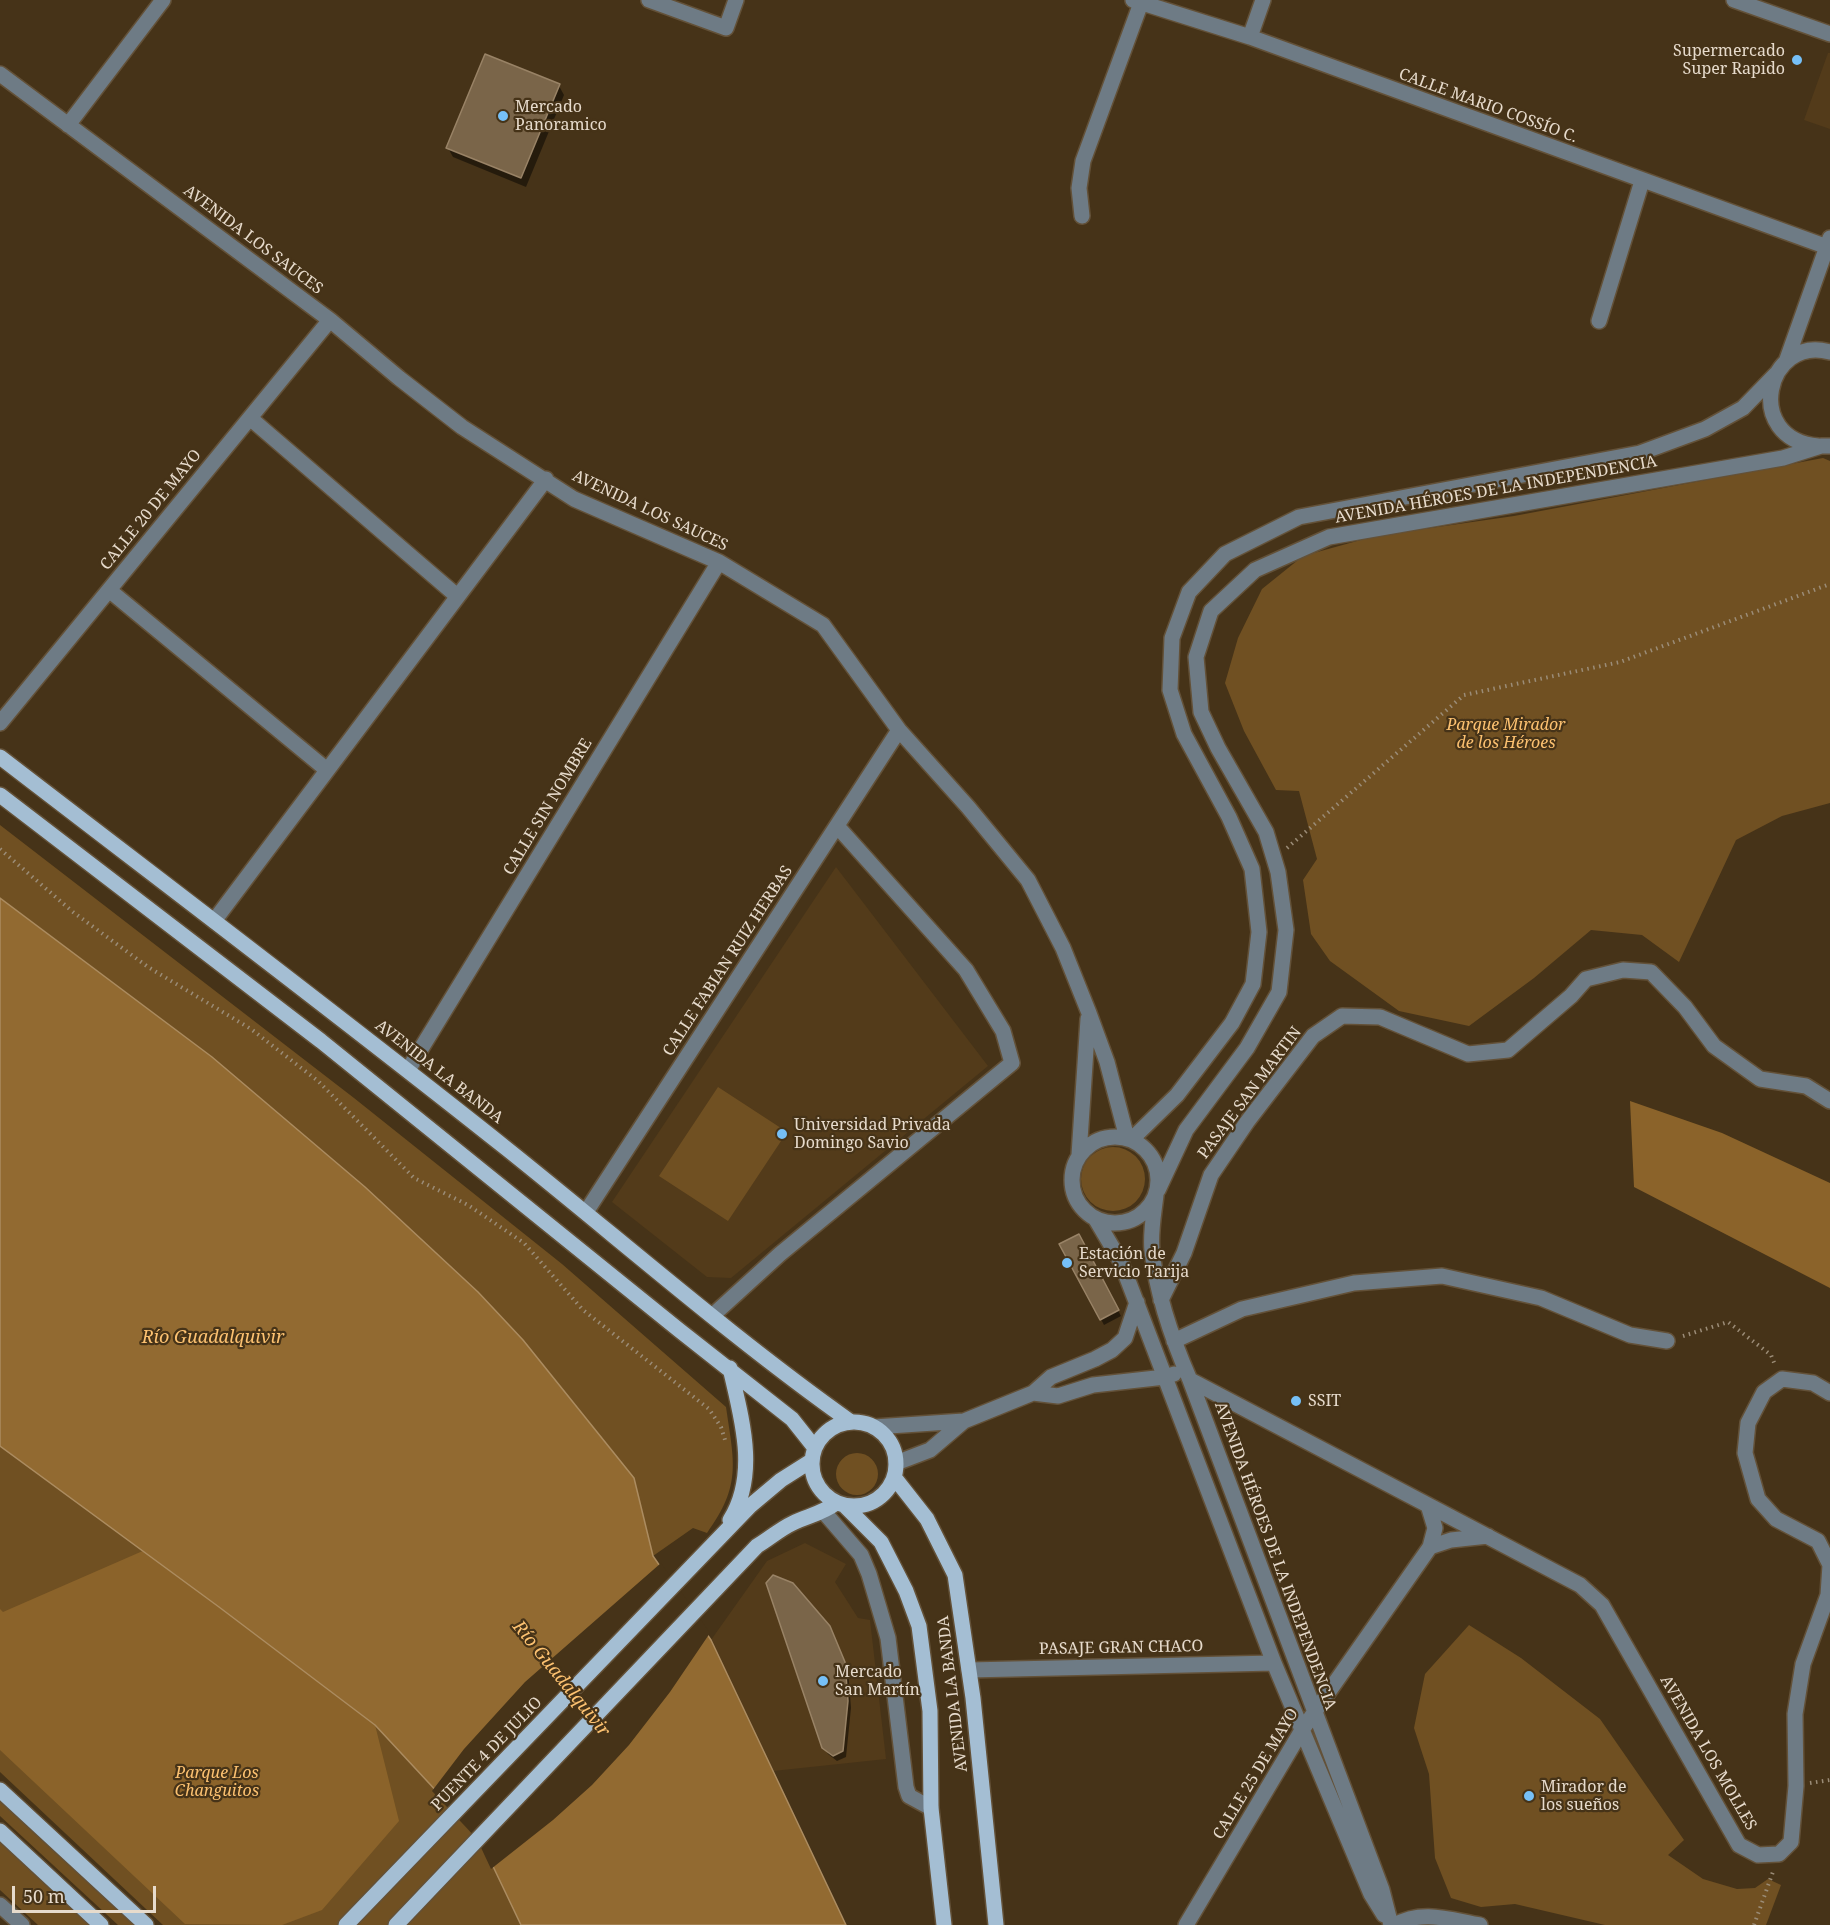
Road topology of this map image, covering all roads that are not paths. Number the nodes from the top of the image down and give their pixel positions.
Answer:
1 (163, 0) edge
2 (649, 0) edge
3 (736, 0) edge
4 (1263, 0) edge
5 (1734, 0) edge
6 (1137, 1) edge
7 (1830, 34) edge
8 (1250, 38) junction
9 (0, 74) edge
10 (68, 125) junction
11 (1642, 181) junction
12 (1082, 216) dead end
13 (1829, 244) edge
14 (330, 320) junction
15 (1599, 321) dead end
16 (1830, 352) edge
17 (1781, 368) junction
18 (250, 418) junction
19 (1827, 445) edge
20 (546, 479) junction
21 (719, 562) junction
22 (109, 590) junction
23 (457, 596) junction
24 (0, 723) edge
25 (899, 730) junction
26 (0, 757) edge
27 (327, 770) junction
28 (0, 795) edge
29 (837, 826) junction
30 (214, 921) junction
31 (1089, 1013) junction
32 (408, 1070) junction
33 (1830, 1101) edge
34 (1129, 1139) junction
35 (1079, 1155) junction
36 (1157, 1192) junction
37 (586, 1212) junction
38 (1095, 1218) junction
39 (1161, 1300) junction
40 (1137, 1302) junction
41 (712, 1316) junction
42 (1174, 1341) junction
43 (1667, 1341) road end
44 (730, 1368) junction
45 (1188, 1374) junction
46 (1165, 1377) junction
47 (1830, 1392) edge
48 (1033, 1393) junction
49 (964, 1421) junction
50 (850, 1422) junction
51 (874, 1427) junction
52 (813, 1454) junction
53 (895, 1470) junction
54 (1428, 1505) junction
55 (835, 1507) junction
56 (1489, 1536) junction
57 (717, 1542) junction
58 (1430, 1547) junction
59 (1274, 1662) junction
60 (969, 1670) junction
61 (1314, 1713) junction
62 (1302, 1730) junction
63 (0, 1790) edge
64 (931, 1808) junction
65 (0, 1831) edge
66 (0, 1905) edge
67 (22, 1925) edge
68 (101, 1925) edge
69 (146, 1925) edge
70 (346, 1925) edge
71 (396, 1925) edge
72 (944, 1925) edge
73 (996, 1925) edge
74 (1186, 1925) edge
75 (1392, 1925) edge
76 (1480, 1925) edge

1 - 10 street
2 - 3 street
4 - 8 street
5 - 7 street
6 - 8 street, CALLE MARIO COSSÍO C.
6 - 12 street
8 - 11 street, CALLE MARIO COSSÍO C.
9 - 10 street, AVENIDA LOS SAUCES
10 - 14 street, AVENIDA LOS SAUCES
11 - 13 street, CALLE MARIO COSSÍO C.
11 - 15 street
13 - 17 street
14 - 18 street, CALLE 20 DE MAYO
14 - 20 street, AVENIDA LOS SAUCES
16 - 17 street
17 - 19 street
17 - 34 street, AVENIDA HÉROES DE LA INDEPENDENCIA
18 - 22 street, CALLE 20 DE MAYO
18 - 23 street
19 - 36 street, AVENIDA HÉROES DE LA INDEPENDENCIA
20 - 21 street, AVENIDA LOS SAUCES
20 - 23 street
21 - 25 street, AVENIDA LOS SAUCES
21 - 32 street, CALLE SIN NOMBRE
22 - 24 street, CALLE 20 DE MAYO
22 - 27 street
23 - 27 street
25 - 29 street, CALLE FABIAN RUIZ HERBAS
25 - 31 street, AVENIDA LOS SAUCES
26 - 30 main road, AVENIDA LA BANDA
27 - 30 street
28 - 44 main road
29 - 37 street, CALLE FABIAN RUIZ HERBAS
29 - 41 street
30 - 32 main road, AVENIDA LA BANDA
31 - 34 street, AVENIDA LOS SAUCES
31 - 35 street, AVENIDA LOS SAUCES
32 - 37 main road, AVENIDA LA BANDA
33 - 39 street, PASAJE SAN MARTIN
34 - 35 street
34 - 36 street
35 - 38 street
36 - 38 street
36 - 39 street, AVENIDA HÉROES DE LA INDEPENDENCIA
37 - 41 main road, AVENIDA LA BANDA
38 - 40 street
39 - 42 street, AVENIDA HÉROES DE LA INDEPENDENCIA
40 - 46 street
40 - 48 street
41 - 50 main road, AVENIDA LA BANDA
42 - 43 street
42 - 45 street, AVENIDA HÉROES DE LA INDEPENDENCIA
44 - 52 main road
44 - 57 main road
45 - 46 street
45 - 54 street, AVENIDA LOS MOLLES
45 - 61 street, AVENIDA HÉROES DE LA INDEPENDENCIA
46 - 48 street
46 - 59 street
47 - 56 street, AVENIDA LOS MOLLES
48 - 49 street
49 - 51 street
49 - 53 street
50 - 51 main road
50 - 52 main road
51 - 53 main road
52 - 55 main road
52 - 57 main road, PUENTE 4 DE JULIO
53 - 55 main road
53 - 60 main road, AVENIDA LA BANDA
54 - 56 street, AVENIDA LOS MOLLES
54 - 58 street
55 - 64 street
55 - 64 main road, AVENIDA LA BANDA
55 - 71 main road
56 - 58 street
57 - 70 main road, PUENTE 4 DE JULIO
58 - 61 street, CALLE 25 DE MAYO
59 - 60 street, PASAJE GRAN CHACO
59 - 62 street
60 - 73 main road, AVENIDA LA BANDA
61 - 62 street, CALLE 25 DE MAYO
61 - 75 street, AVENIDA HÉROES DE LA INDEPENDENCIA
62 - 74 street, CALLE 25 DE MAYO
62 - 75 street
63 - 69 main road
64 - 72 main road, AVENIDA LA BANDA
65 - 68 main road
66 - 67 street
75 - 76 street

